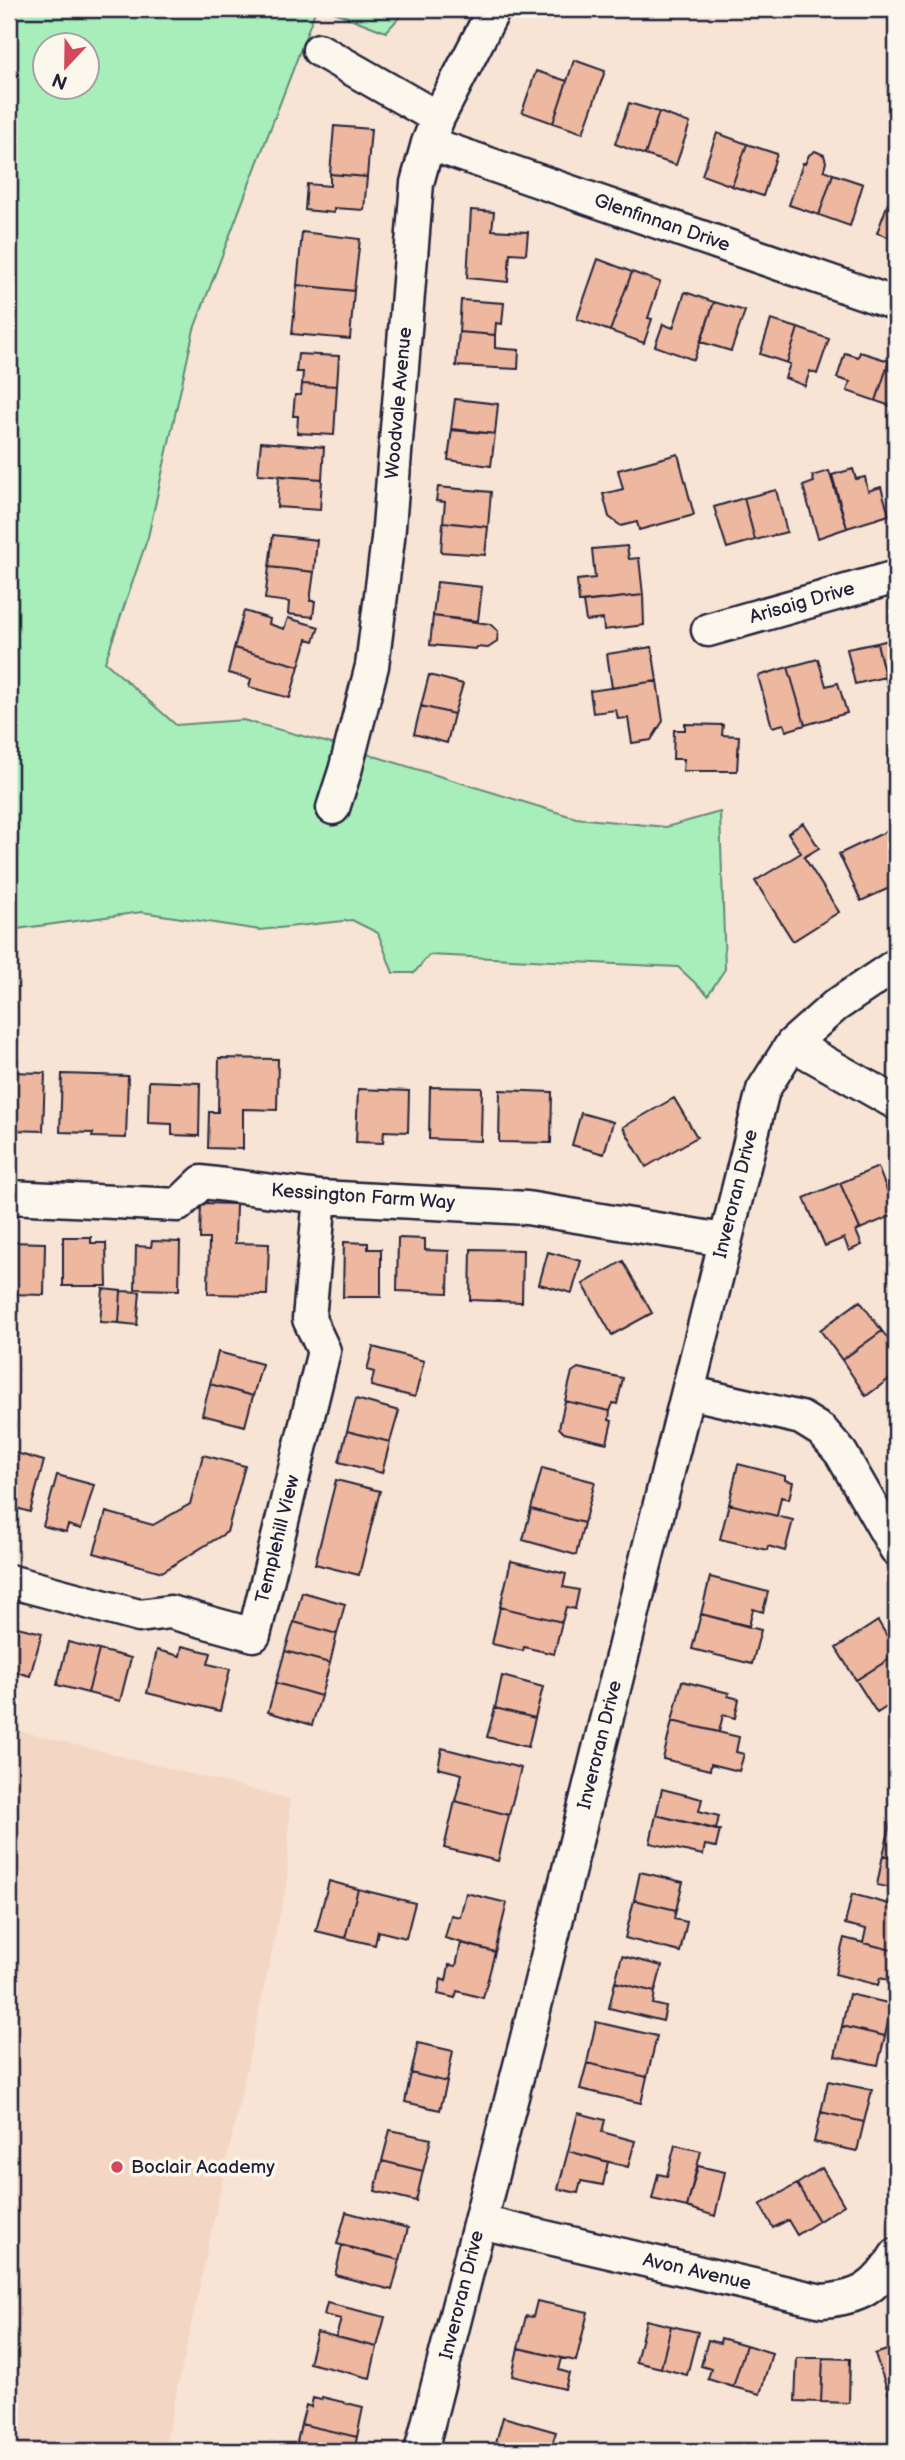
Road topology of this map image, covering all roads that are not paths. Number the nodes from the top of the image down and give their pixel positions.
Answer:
1 (494, 9) edge
2 (319, 50) dead end
3 (433, 130) junction
4 (896, 304) edge
5 (896, 577) edge
6 (708, 630) dead end
7 (333, 808) dead end
8 (896, 965) edge
9 (792, 1044) junction
10 (896, 1102) edge
11 (9, 1197) edge
12 (320, 1197) junction
13 (724, 1240) junction
14 (688, 1392) junction
15 (896, 1549) edge
16 (9, 1581) edge
17 (480, 2222) junction
18 (896, 2255) edge
19 (421, 2451) edge

1 - 3 street, Woodvale Avenue
2 - 3 street, Glenfinnan Drive
3 - 4 street, Glenfinnan Drive
3 - 7 street, Woodvale Avenue
5 - 6 street, Arisaig Drive
8 - 9 street, Inveroran Drive
9 - 10 street
9 - 13 street, Inveroran Drive
11 - 12 street, Kessington Farm Way
12 - 13 street, Kessington Farm Way
12 - 16 street, Templehill View
13 - 14 street, Inveroran Drive
14 - 15 street
14 - 17 street, Inveroran Drive
17 - 18 street, Avon Avenue
17 - 19 street, Inveroran Drive

